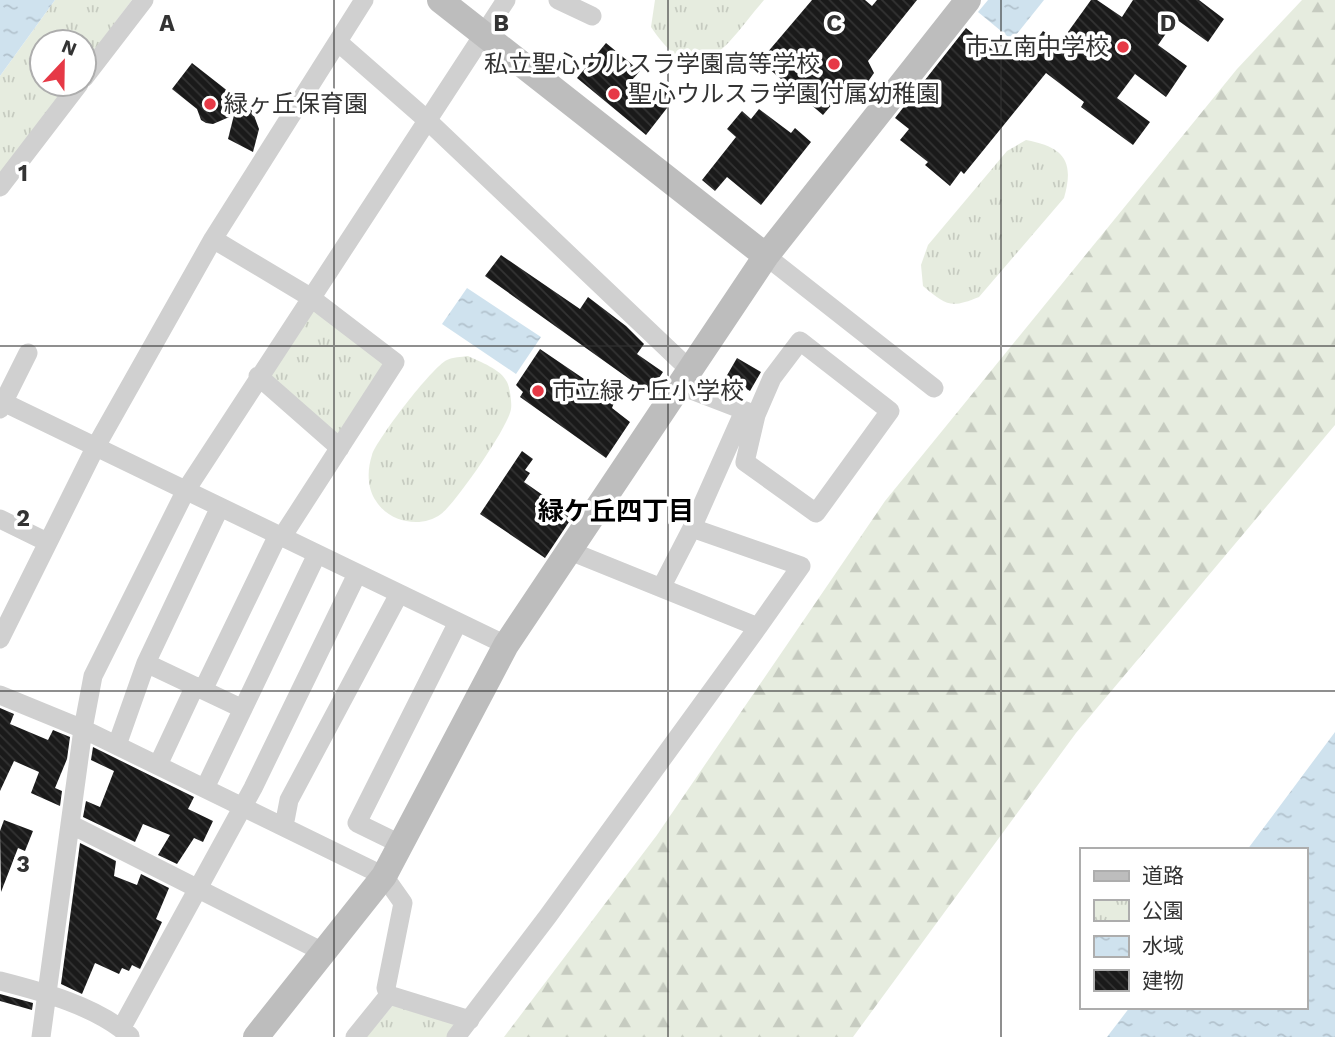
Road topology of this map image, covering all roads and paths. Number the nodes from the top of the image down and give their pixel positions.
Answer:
1 (144, 0) edge
2 (364, 0) edge
3 (440, 0) edge
4 (506, 0) edge
5 (558, 0) edge
6 (968, 0) edge
7 (592, 16) dead end
8 (483, 35) junction
9 (338, 42) junction
10 (98, 60) edge
11 (68, 98) edge
12 (427, 120) junction
13 (0, 187) edge
14 (213, 239) junction
15 (766, 256) junction
16 (310, 297) junction
17 (28, 353) dead end
18 (258, 376) junction
19 (684, 377) junction
20 (934, 388) dead end
21 (2, 406) edge
22 (750, 413) junction
23 (95, 448) junction
24 (340, 448) junction
25 (186, 490) junction
26 (220, 507) junction
27 (0, 519) edge
28 (692, 528) junction
29 (280, 536) junction
30 (47, 542) junction
31 (570, 551) junction
32 (317, 554) junction
33 (357, 574) junction
34 (662, 586) junction
35 (399, 594) junction
36 (458, 622) junction
37 (758, 627) junction
38 (0, 639) edge
39 (506, 645) junction
40 (146, 663) junction
41 (199, 688) junction
42 (0, 695) edge
43 (243, 709) junction
44 (83, 729) junction
45 (117, 746) junction
46 (158, 765) junction
47 (205, 788) junction
48 (243, 806) junction
49 (70, 824) junction
50 (284, 827) junction
51 (400, 844) junction
52 (384, 876) junction
53 (198, 888) junction
54 (325, 953) junction
55 (0, 981) edge
56 (45, 993) junction
57 (389, 995) junction
58 (470, 1020) junction
59 (126, 1033) edge
60 (41, 1037) edge
61 (256, 1037) edge
62 (355, 1037) edge
63 (456, 1037) edge

1 - 10 street
2 - 9 street
3 - 8 street
4 - 8 street
5 - 7 street
6 - 15 street
8 - 12 street
8 - 15 street
9 - 12 street
9 - 14 street
11 - 13 street
12 - 16 street
12 - 19 street
14 - 16 street
14 - 23 street
15 - 19 street
15 - 20 street
16 - 18 street
16 - 24 street
17 - 21 street
18 - 24 street
18 - 25 street
19 - 22 street
19 - 31 street
21 - 23 street
22 - 22 street
22 - 28 street
23 - 25 street
23 - 30 street
24 - 29 street
25 - 26 street
25 - 44 street
26 - 29 street
26 - 40 street
27 - 30 street
28 - 34 street
28 - 37 street
29 - 32 street
29 - 41 street
30 - 38 street
31 - 34 street
31 - 39 street
32 - 33 street
32 - 43 street
33 - 35 street
33 - 48 street
34 - 37 street
35 - 36 street
35 - 50 street
36 - 39 street
36 - 51 street
37 - 58 street
39 - 51 street
40 - 41 street
40 - 45 street
41 - 43 street
41 - 46 street
42 - 44 street
43 - 47 street
44 - 45 street
44 - 49 street
45 - 46 street
46 - 47 street
47 - 48 street
48 - 50 street
48 - 53 street
49 - 53 street
49 - 56 street
50 - 52 street
51 - 52 street
52 - 54 street
52 - 57 street
53 - 54 street
53 - 59 street
54 - 61 street
55 - 56 street
56 - 59 street
56 - 60 street
57 - 58 street
57 - 62 street
58 - 63 street

